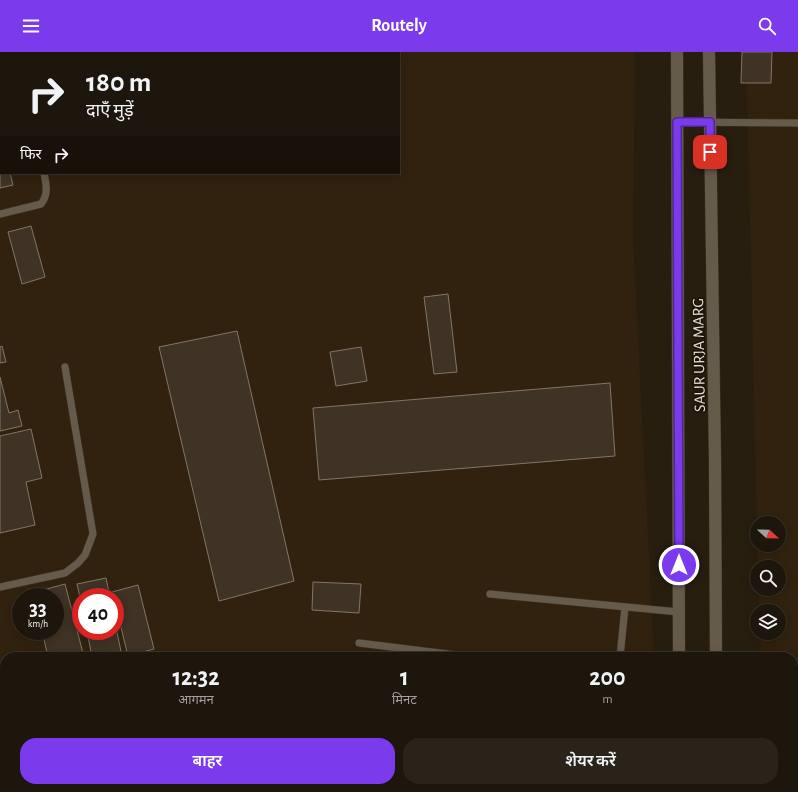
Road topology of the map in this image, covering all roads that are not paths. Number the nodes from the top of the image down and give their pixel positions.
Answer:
1 (677, 52) edge
2 (709, 52) edge
3 (677, 122) junction
4 (710, 122) junction
5 (798, 123) edge
6 (44, 174) edge
7 (0, 214) edge
8 (65, 367) dead end
9 (0, 587) edge
10 (490, 594) dead end
11 (625, 607) junction
12 (679, 612) junction
13 (359, 643) dead end
14 (432, 652) edge
15 (620, 652) edge
16 (679, 652) edge
17 (716, 652) edge

1 - 3 street, SAUR URJA MARG
2 - 4 street, SAUR URJA MARG
3 - 4 lane
3 - 12 street, SAUR URJA MARG
4 - 5 lane
4 - 17 street, SAUR URJA MARG
6 - 7 lane
8 - 9 lane
10 - 11 lane
11 - 12 lane
11 - 15 lane
12 - 16 street, SAUR URJA MARG
13 - 14 lane

